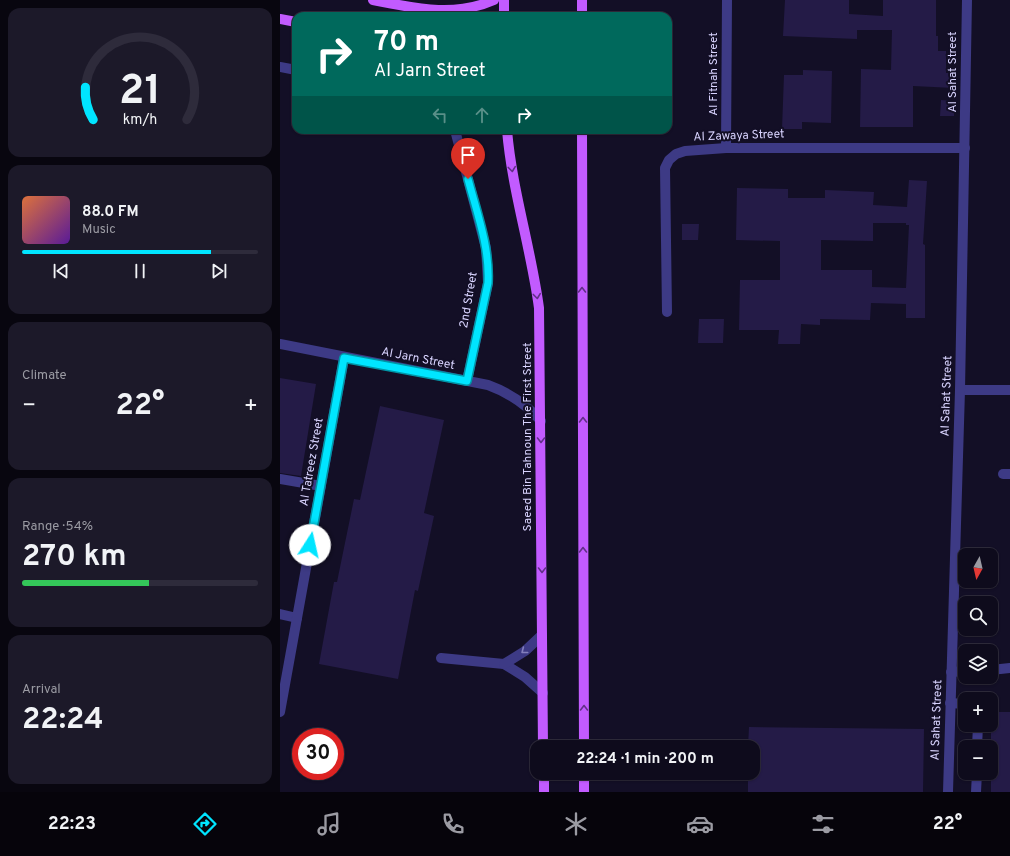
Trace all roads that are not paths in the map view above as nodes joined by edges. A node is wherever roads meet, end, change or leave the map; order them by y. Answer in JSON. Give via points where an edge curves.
{"nodes":[{"id":1,"x":373,"y":0,"type":"edge"},
{"id":2,"x":494,"y":0,"type":"edge"},
{"id":3,"x":504,"y":0,"type":"edge"},
{"id":4,"x":582,"y":0,"type":"edge"},
{"id":5,"x":727,"y":0,"type":"edge"},
{"id":6,"x":967,"y":0,"type":"edge"},
{"id":7,"x":504,"y":12,"type":"edge"},
{"id":8,"x":582,"y":12,"type":"edge"},
{"id":9,"x":280,"y":19,"type":"edge"},
{"id":10,"x":292,"y":21,"type":"edge"},
{"id":11,"x":280,"y":67,"type":"edge"},
{"id":12,"x":292,"y":69,"type":"edge"},
{"id":13,"x":456,"y":134,"type":"edge"},
{"id":14,"x":507,"y":134,"type":"edge"},
{"id":15,"x":582,"y":134,"type":"edge"},
{"id":16,"x":726,"y":148,"type":"junction"},
{"id":17,"x":966,"y":148,"type":"junction"},
{"id":18,"x":667,"y":312,"type":"dead end"},
{"id":19,"x":280,"y":344,"type":"edge"},
{"id":20,"x":344,"y":358,"type":"junction"},
{"id":21,"x":467,"y":381,"type":"junction"},
{"id":22,"x":960,"y":390,"type":"junction"},
{"id":23,"x":1010,"y":390,"type":"edge"},
{"id":24,"x":541,"y":421,"type":"junction"},
{"id":25,"x":280,"y":479,"type":"edge"},
{"id":26,"x":321,"y":486,"type":"junction"},
{"id":27,"x":280,"y":614,"type":"edge"},
{"id":28,"x":297,"y":618,"type":"junction"},
{"id":29,"x":542,"y":635,"type":"junction"},
{"id":30,"x":441,"y":658,"type":"dead end"},
{"id":31,"x":504,"y":664,"type":"junction"},
{"id":32,"x":1010,"y":668,"type":"edge"},
{"id":33,"x":998,"y":669,"type":"edge"},
{"id":34,"x":951,"y":672,"type":"junction"},
{"id":35,"x":958,"y":672,"type":"edge"},
{"id":36,"x":543,"y":693,"type":"junction"},
{"id":37,"x":950,"y":703,"type":"junction"},
{"id":38,"x":958,"y":704,"type":"edge"},
{"id":39,"x":280,"y":712,"type":"edge"},
{"id":40,"x":543,"y":740,"type":"edge"},
{"id":41,"x":584,"y":740,"type":"edge"},
{"id":42,"x":544,"y":780,"type":"edge"},
{"id":43,"x":584,"y":780,"type":"edge"},
{"id":44,"x":977,"y":780,"type":"edge"},
{"id":45,"x":544,"y":792,"type":"edge"},
{"id":46,"x":584,"y":792,"type":"edge"},
{"id":47,"x":948,"y":792,"type":"edge"},
{"id":48,"x":976,"y":792,"type":"edge"}],
"edges":[{"from":1,"to":2,"type":"main road","via":[[438,11],[472,7]]},
{"from":3,"to":7,"type":"main road"},
{"from":4,"to":8,"type":"main road"},
{"from":5,"to":16,"type":"street","name":"Al Fitnah Street"},
{"from":6,"to":17,"type":"street","name":"Al Sahat Street"},
{"from":9,"to":10,"type":"main road"},
{"from":11,"to":12,"type":"street"},
{"from":13,"to":21,"type":"street","name":"2nd Street","via":[[486,248],[488,271],[488,283]]},
{"from":14,"to":24,"type":"main road","name":"Saeed Bin Tahnoun The First Street","one_way":true,"via":[[512,175],[530,249],[539,308]]},
{"from":41,"to":15,"type":"main road","one_way":true},
{"from":16,"to":17,"type":"street","name":"Al Zawaya Street"},
{"from":16,"to":18,"type":"street","name":"Al Zawaya Street","via":[[685,151],[673,157],[665,168]]},
{"from":17,"to":22,"type":"street","name":"Al Sahat Street"},
{"from":19,"to":20,"type":"street","name":"Al Jarn Street"},
{"from":20,"to":21,"type":"street","name":"Al Jarn Street"},
{"from":20,"to":26,"type":"street","name":"Al Tatreez Street"},
{"from":21,"to":24,"type":"street","name":"Al Jarn Street","via":[[488,385],[512,396]]},
{"from":22,"to":23,"type":"street"},
{"from":22,"to":34,"type":"street","name":"Al Sahat Street"},
{"from":24,"to":29,"type":"main road","name":"Saeed Bin Tahnoun The First Street","one_way":true},
{"from":25,"to":26,"type":"street"},
{"from":26,"to":28,"type":"street","name":"Al Tatreez Street"},
{"from":27,"to":28,"type":"street"},
{"from":28,"to":39,"type":"street","name":"Al Tatreez Street"},
{"from":29,"to":31,"type":"street","one_way":true,"via":[[525,651]]},
{"from":29,"to":36,"type":"main road","name":"Saeed Bin Tahnoun The First Street"},
{"from":30,"to":31,"type":"street"},
{"from":31,"to":36,"type":"street","via":[[525,677]]},
{"from":32,"to":33,"type":"street"},
{"from":34,"to":35,"type":"street"},
{"from":34,"to":37,"type":"street","name":"Al Sahat Street"},
{"from":36,"to":40,"type":"main road","name":"Saeed Bin Tahnoun The First Street"},
{"from":37,"to":38,"type":"street"},
{"from":37,"to":47,"type":"street","name":"Al Sahat Street"},
{"from":42,"to":45,"type":"main road"},
{"from":43,"to":46,"type":"main road"},
{"from":44,"to":48,"type":"street"}]}
